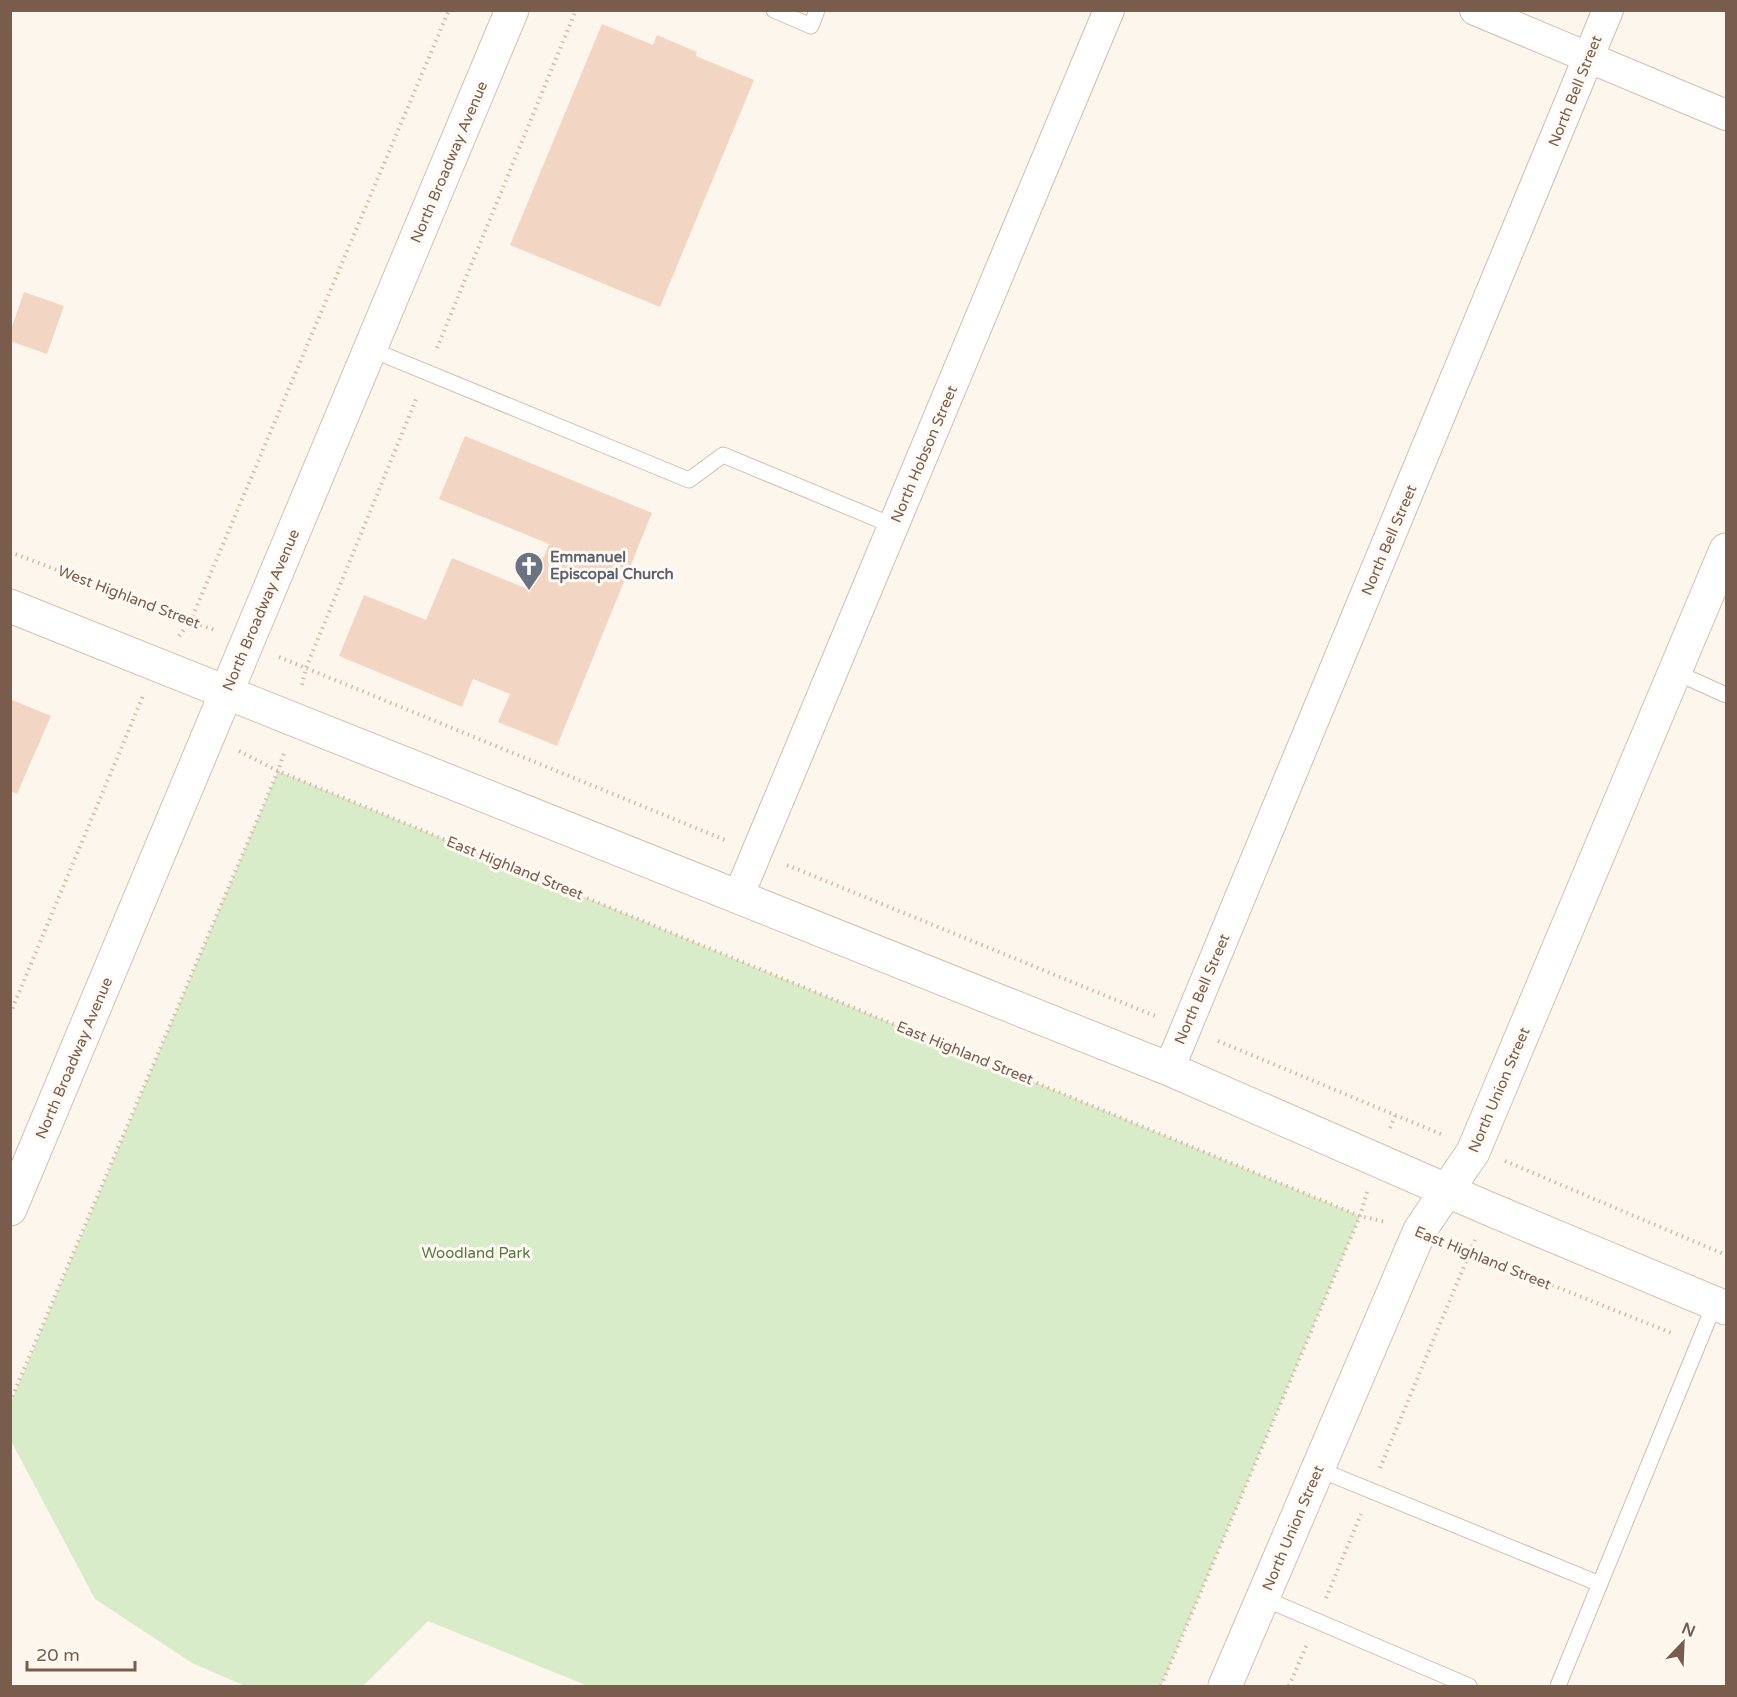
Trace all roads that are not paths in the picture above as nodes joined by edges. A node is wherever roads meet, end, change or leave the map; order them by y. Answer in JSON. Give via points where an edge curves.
{"nodes":[{"id":1,"x":512,"y":10,"type":"edge"},
{"id":2,"x":774,"y":10,"type":"edge"},
{"id":3,"x":817,"y":10,"type":"edge"},
{"id":4,"x":1109,"y":10,"type":"edge"},
{"id":5,"x":1476,"y":10,"type":"edge"},
{"id":6,"x":1608,"y":10,"type":"edge"},
{"id":7,"x":1589,"y":57,"type":"junction"},
{"id":8,"x":1726,"y":115,"type":"edge"},
{"id":9,"x":370,"y":349,"type":"junction"},
{"id":10,"x":894,"y":526,"type":"junction"},
{"id":11,"x":1726,"y":550,"type":"edge"},
{"id":12,"x":10,"y":606,"type":"edge"},
{"id":13,"x":1675,"y":672,"type":"junction"},
{"id":14,"x":226,"y":693,"type":"junction"},
{"id":15,"x":1726,"y":695,"type":"edge"},
{"id":16,"x":738,"y":897,"type":"junction"},
{"id":17,"x":1169,"y":1069,"type":"junction"},
{"id":18,"x":1447,"y":1190,"type":"junction"},
{"id":19,"x":13,"y":1195,"type":"edge"},
{"id":20,"x":1721,"y":1306,"type":"edge"},
{"id":21,"x":1318,"y":1469,"type":"junction"},
{"id":22,"x":1600,"y":1584,"type":"junction"},
{"id":23,"x":1263,"y":1598,"type":"junction"},
{"id":24,"x":1230,"y":1685,"type":"edge"},
{"id":25,"x":1469,"y":1686,"type":"edge"},
{"id":26,"x":1558,"y":1686,"type":"edge"}],
"edges":[{"from":1,"to":9,"type":"street","name":"North Broadway Avenue"},
{"from":2,"to":3,"type":"lane","via":[[811,26]]},
{"from":4,"to":10,"type":"street","name":"North Hobson Street"},
{"from":5,"to":7,"type":"street"},
{"from":6,"to":7,"type":"street","name":"North Bell Street"},
{"from":7,"to":8,"type":"street"},
{"from":7,"to":17,"type":"street","name":"North Bell Street"},
{"from":9,"to":10,"type":"lane","via":[[689,480],[723,455]]},
{"from":9,"to":14,"type":"street","name":"North Broadway Avenue"},
{"from":10,"to":16,"type":"street","name":"North Hobson Street"},
{"from":11,"to":13,"type":"street","name":"North Union Street"},
{"from":12,"to":14,"type":"street"},
{"from":13,"to":15,"type":"lane"},
{"from":13,"to":18,"type":"street","name":"North Union Street","via":[[1473,1152]]},
{"from":14,"to":16,"type":"street"},
{"from":14,"to":19,"type":"street","name":"North Broadway Avenue"},
{"from":16,"to":17,"type":"street"},
{"from":17,"to":18,"type":"street"},
{"from":18,"to":20,"type":"street"},
{"from":18,"to":21,"type":"street","name":"North Union Street","via":[[1420,1230]]},
{"from":20,"to":22,"type":"lane","via":[[1698,1344]]},
{"from":21,"to":22,"type":"lane"},
{"from":21,"to":23,"type":"street","name":"North Union Street"},
{"from":22,"to":26,"type":"lane"},
{"from":23,"to":24,"type":"street","name":"North Union Street"},
{"from":23,"to":25,"type":"lane"}]}
